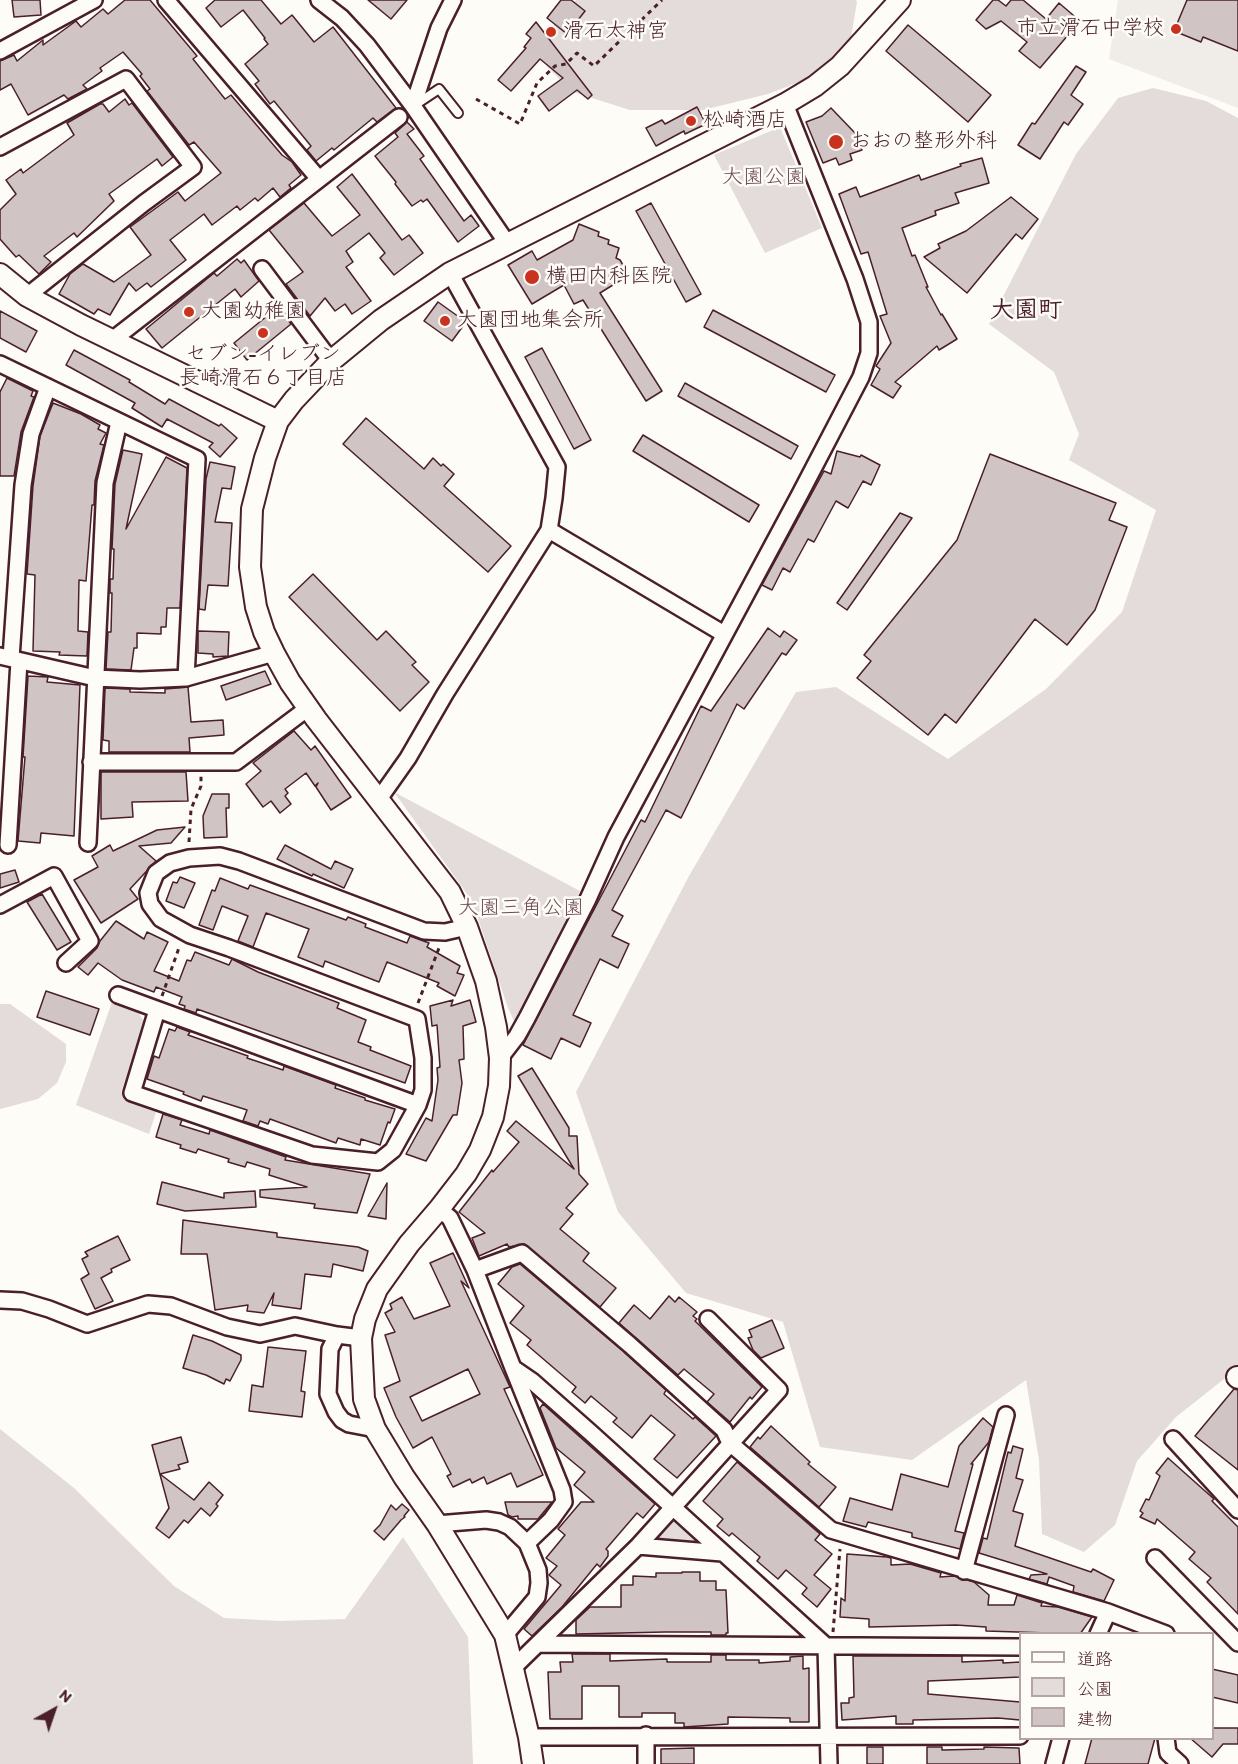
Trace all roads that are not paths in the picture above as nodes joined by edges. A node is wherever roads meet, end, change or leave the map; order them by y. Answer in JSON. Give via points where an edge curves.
{"nodes":[{"id":1,"x":94,"y":0,"type":"edge"},
{"id":2,"x":166,"y":0,"type":"edge"},
{"id":3,"x":319,"y":0,"type":"edge"},
{"id":4,"x":453,"y":0,"type":"edge"},
{"id":5,"x":900,"y":0,"type":"edge"},
{"id":6,"x":0,"y":51,"type":"edge"},
{"id":7,"x":785,"y":104,"type":"junction"},
{"id":8,"x":413,"y":106,"type":"junction"},
{"id":9,"x":458,"y":112,"type":"dead end"},
{"id":10,"x":399,"y":117,"type":"dead end"},
{"id":11,"x":0,"y":147,"type":"edge"},
{"id":12,"x":319,"y":179,"type":"junction"},
{"id":13,"x":507,"y":243,"type":"junction"},
{"id":14,"x":262,"y":269,"type":"dead end"},
{"id":15,"x":450,"y":273,"type":"junction"},
{"id":16,"x":0,"y":274,"type":"edge"},
{"id":17,"x":27,"y":296,"type":"junction"},
{"id":18,"x":111,"y":341,"type":"junction"},
{"id":19,"x":331,"y":360,"type":"junction"},
{"id":20,"x":0,"y":364,"type":"edge"},
{"id":21,"x":48,"y":387,"type":"junction"},
{"id":22,"x":278,"y":421,"type":"junction"},
{"id":23,"x":119,"y":422,"type":"junction"},
{"id":24,"x":549,"y":530,"type":"junction"},
{"id":25,"x":724,"y":634,"type":"junction"},
{"id":26,"x":274,"y":653,"type":"junction"},
{"id":27,"x":10,"y":658,"type":"edge"},
{"id":28,"x":94,"y":678,"type":"junction"},
{"id":29,"x":186,"y":678,"type":"junction"},
{"id":30,"x":308,"y":708,"type":"junction"},
{"id":31,"x":91,"y":762,"type":"junction"},
{"id":32,"x":379,"y":799,"type":"junction"},
{"id":33,"x":88,"y":843,"type":"dead end"},
{"id":34,"x":8,"y":845,"type":"dead end"},
{"id":35,"x":0,"y":905,"type":"edge"},
{"id":36,"x":466,"y":927,"type":"junction"},
{"id":37,"x":66,"y":963,"type":"dead end"},
{"id":38,"x":118,"y":995,"type":"dead end"},
{"id":39,"x":157,"y":1010,"type":"junction"},
{"id":40,"x":500,"y":1058,"type":"junction"},
{"id":41,"x":418,"y":1105,"type":"junction"},
{"id":42,"x":440,"y":1209,"type":"junction"},
{"id":43,"x":475,"y":1270,"type":"junction"},
{"id":44,"x":0,"y":1300,"type":"edge"},
{"id":45,"x":708,"y":1319,"type":"dead end"},
{"id":46,"x":337,"y":1335,"type":"junction"},
{"id":47,"x":361,"y":1338,"type":"junction"},
{"id":48,"x":513,"y":1368,"type":"junction"},
{"id":49,"x":1006,"y":1415,"type":"dead end"},
{"id":50,"x":375,"y":1429,"type":"junction"},
{"id":51,"x":1173,"y":1439,"type":"dead end"},
{"id":52,"x":730,"y":1443,"type":"junction"},
{"id":53,"x":672,"y":1508,"type":"junction"},
{"id":54,"x":1238,"y":1510,"type":"edge"},
{"id":55,"x":437,"y":1524,"type":"junction"},
{"id":56,"x":527,"y":1543,"type":"junction"},
{"id":57,"x":638,"y":1546,"type":"junction"},
{"id":58,"x":722,"y":1553,"type":"junction"},
{"id":59,"x":1155,"y":1557,"type":"dead end"},
{"id":60,"x":964,"y":1571,"type":"junction"},
{"id":61,"x":1107,"y":1612,"type":"junction"},
{"id":62,"x":1099,"y":1632,"type":"edge"},
{"id":63,"x":1161,"y":1632,"type":"edge"},
{"id":64,"x":505,"y":1635,"type":"junction"},
{"id":65,"x":1238,"y":1643,"type":"edge"},
{"id":66,"x":539,"y":1644,"type":"junction"},
{"id":67,"x":826,"y":1646,"type":"junction"},
{"id":68,"x":1019,"y":1647,"type":"edge"},
{"id":69,"x":513,"y":1668,"type":"junction"},
{"id":70,"x":646,"y":1735,"type":"junction"},
{"id":71,"x":830,"y":1736,"type":"junction"},
{"id":72,"x":1019,"y":1736,"type":"edge"},
{"id":73,"x":529,"y":1737,"type":"junction"},
{"id":74,"x":1060,"y":1740,"type":"edge"},
{"id":75,"x":1166,"y":1740,"type":"edge"},
{"id":76,"x":533,"y":1764,"type":"edge"},
{"id":77,"x":646,"y":1764,"type":"edge"},
{"id":78,"x":829,"y":1764,"type":"edge"},
{"id":79,"x":1054,"y":1764,"type":"edge"},
{"id":80,"x":1180,"y":1764,"type":"edge"}],
"edges":[{"from":1,"to":6,"type":"street"},
{"from":2,"to":12,"type":"street"},
{"from":3,"to":8,"type":"street","via":[[367,45]]},
{"from":4,"to":8,"type":"street","via":[[439,28]]},
{"from":5,"to":7,"type":"street","via":[[840,66]]},
{"from":7,"to":13,"type":"street"},
{"from":7,"to":25,"type":"street","via":[[855,279],[869,322],[869,353],[861,376]]},
{"from":8,"to":9,"type":"lane","via":[[439,89]]},
{"from":8,"to":13,"type":"street"},
{"from":10,"to":12,"type":"street"},
{"from":11,"to":17,"type":"street","via":[[126,79],[193,167]]},
{"from":12,"to":18,"type":"street"},
{"from":13,"to":15,"type":"street"},
{"from":14,"to":19,"type":"street"},
{"from":15,"to":19,"type":"street"},
{"from":15,"to":24,"type":"street","via":[[557,467]]},
{"from":16,"to":17,"type":"street"},
{"from":17,"to":18,"type":"street"},
{"from":18,"to":22,"type":"street"},
{"from":19,"to":22,"type":"street"},
{"from":20,"to":21,"type":"street"},
{"from":21,"to":23,"type":"street"},
{"from":21,"to":27,"type":"street","via":[[31,434],[23,485]]},
{"from":22,"to":26,"type":"street","via":[[252,509],[250,537],[256,607]]},
{"from":23,"to":28,"type":"street","via":[[105,483]]},
{"from":23,"to":29,"type":"street","via":[[197,459]]},
{"from":24,"to":25,"type":"street"},
{"from":24,"to":32,"type":"street"},
{"from":25,"to":40,"type":"street","via":[[616,837],[527,1018]]},
{"from":26,"to":29,"type":"street"},
{"from":26,"to":30,"type":"street"},
{"from":27,"to":28,"type":"street"},
{"from":27,"to":34,"type":"street"},
{"from":28,"to":29,"type":"street"},
{"from":28,"to":31,"type":"street"},
{"from":30,"to":31,"type":"street","via":[[236,762]]},
{"from":30,"to":32,"type":"street"},
{"from":31,"to":33,"type":"street"},
{"from":32,"to":36,"type":"street","via":[[450,891]]},
{"from":35,"to":37,"type":"street","via":[[54,876],[90,941]]},
{"from":36,"to":40,"type":"street","via":[[486,981]]},
{"from":36,"to":41,"type":"street","via":[[424,931],[220,856],[170,862],[156,873],[148,893],[155,913],[185,932],[417,1019],[423,1058],[423,1089]]},
{"from":38,"to":39,"type":"street"},
{"from":39,"to":41,"type":"street"},
{"from":39,"to":41,"type":"street","via":[[132,1093],[312,1155],[378,1162],[393,1150]]},
{"from":40,"to":42,"type":"street","via":[[493,1117],[480,1150]]},
{"from":42,"to":43,"type":"street","via":[[450,1218]]},
{"from":42,"to":47,"type":"street","via":[[377,1289]]},
{"from":43,"to":48,"type":"street"},
{"from":43,"to":52,"type":"street","via":[[522,1253],[724,1430]]},
{"from":44,"to":46,"type":"street","via":[[22,1301],[87,1324],[148,1304],[171,1306],[227,1327],[260,1334],[295,1326]]},
{"from":45,"to":52,"type":"street","via":[[779,1390]]},
{"from":46,"to":47,"type":"street"},
{"from":46,"to":50,"type":"street","via":[[330,1349],[328,1394],[342,1420]]},
{"from":47,"to":50,"type":"street","via":[[364,1399]]},
{"from":48,"to":53,"type":"street","via":[[566,1410]]},
{"from":48,"to":56,"type":"street","via":[[564,1502]]},
{"from":49,"to":60,"type":"street"},
{"from":50,"to":55,"type":"street"},
{"from":51,"to":54,"type":"street"},
{"from":52,"to":53,"type":"street"},
{"from":52,"to":60,"type":"street","via":[[831,1530]]},
{"from":53,"to":57,"type":"street"},
{"from":53,"to":58,"type":"street"},
{"from":55,"to":56,"type":"street","via":[[499,1522]]},
{"from":55,"to":64,"type":"street"},
{"from":56,"to":64,"type":"street","via":[[538,1570],[537,1597]]},
{"from":57,"to":58,"type":"street"},
{"from":57,"to":66,"type":"street"},
{"from":58,"to":67,"type":"street"},
{"from":59,"to":65,"type":"street"},
{"from":60,"to":61,"type":"street"},
{"from":61,"to":62,"type":"street"},
{"from":61,"to":63,"type":"street"},
{"from":64,"to":69,"type":"street"},
{"from":66,"to":67,"type":"street"},
{"from":66,"to":69,"type":"street"},
{"from":67,"to":68,"type":"street"},
{"from":67,"to":71,"type":"street"},
{"from":69,"to":73,"type":"street"},
{"from":70,"to":71,"type":"street"},
{"from":70,"to":73,"type":"street"},
{"from":70,"to":77,"type":"street"},
{"from":71,"to":72,"type":"street"},
{"from":71,"to":78,"type":"street"},
{"from":73,"to":76,"type":"street"},
{"from":74,"to":79,"type":"street"},
{"from":75,"to":80,"type":"street","via":[[1168,1753]]}]}
